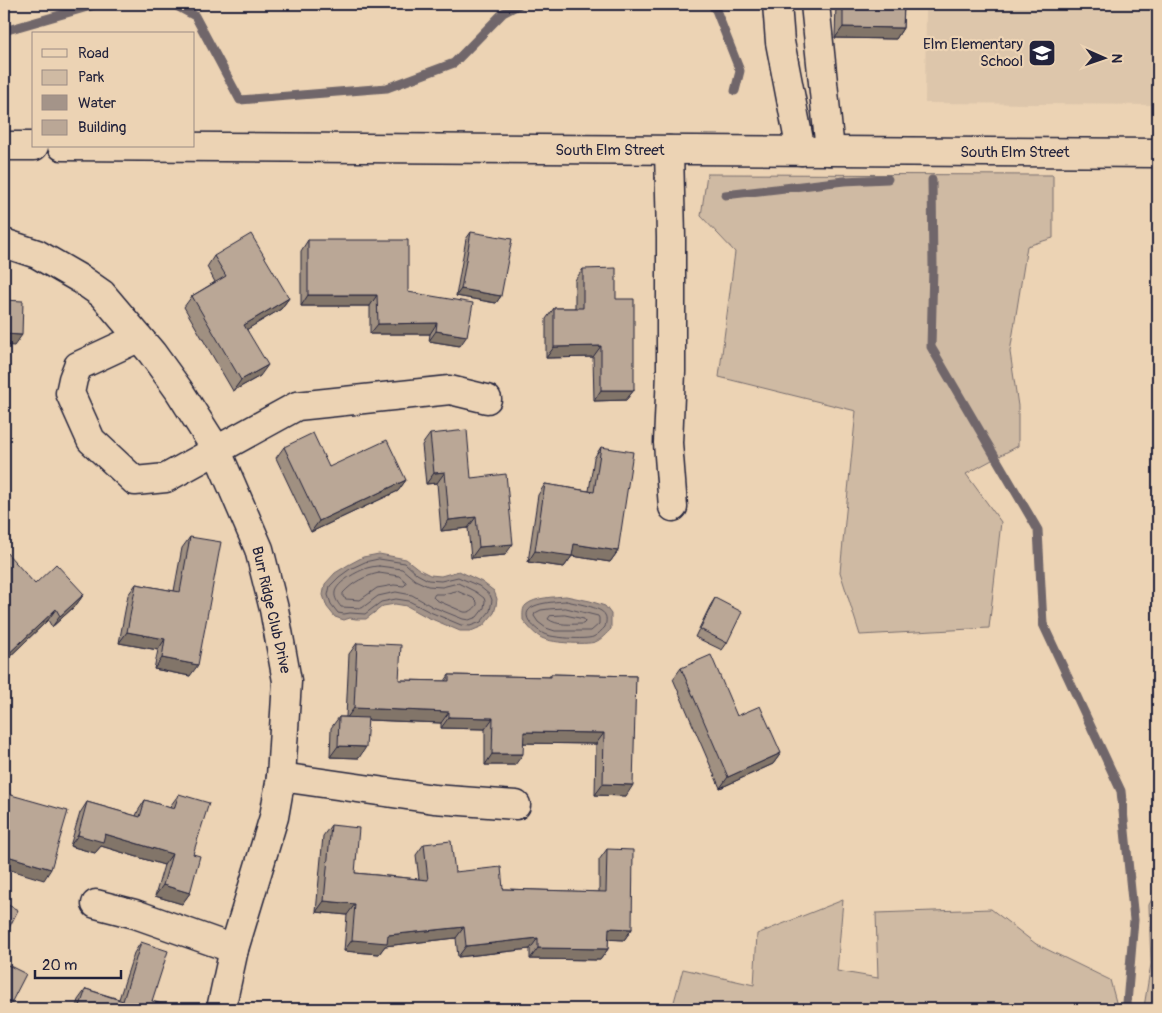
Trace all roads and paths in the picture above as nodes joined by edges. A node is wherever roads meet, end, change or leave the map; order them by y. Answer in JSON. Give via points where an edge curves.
{"nodes":[{"id":1,"x":776,"y":4,"type":"edge"},
{"id":2,"x":814,"y":4,"type":"edge"},
{"id":3,"x":4,"y":146,"type":"edge"},
{"id":4,"x":32,"y":146,"type":"edge"},
{"id":5,"x":195,"y":147,"type":"edge"},
{"id":6,"x":669,"y":150,"type":"junction"},
{"id":7,"x":830,"y":150,"type":"junction"},
{"id":8,"x":801,"y":151,"type":"junction"},
{"id":9,"x":1158,"y":153,"type":"edge"},
{"id":10,"x":4,"y":243,"type":"edge"},
{"id":11,"x":138,"y":338,"type":"junction"},
{"id":12,"x":487,"y":399,"type":"dead end"},
{"id":13,"x":216,"y":449,"type":"junction"},
{"id":14,"x":672,"y":507,"type":"dead end"},
{"id":15,"x":281,"y":777,"type":"junction"},
{"id":16,"x":516,"y":805,"type":"dead end"},
{"id":17,"x":96,"y":904,"type":"dead end"},
{"id":18,"x":234,"y":949,"type":"junction"},
{"id":19,"x":221,"y":1009,"type":"edge"}],
"edges":[{"from":1,"to":8,"type":"street"},
{"from":2,"to":7,"type":"street"},
{"from":3,"to":4,"type":"street"},
{"from":5,"to":6,"type":"street","name":"South Elm Street"},
{"from":6,"to":8,"type":"street","name":"South Elm Street"},
{"from":6,"to":14,"type":"street","via":[[668,443]]},
{"from":7,"to":8,"type":"street","name":"South Elm Street"},
{"from":7,"to":9,"type":"street","name":"South Elm Street"},
{"from":10,"to":11,"type":"street","name":"Burr Ridge Club Drive","via":[[37,254],[102,294]]},
{"from":11,"to":13,"type":"street","name":"Burr Ridge Club Drive","via":[[178,389]]},
{"from":11,"to":13,"type":"street","via":[[78,366],[70,393],[91,440],[135,481],[166,478]]},
{"from":12,"to":13,"type":"street","via":[[450,390],[297,406]]},
{"from":13,"to":15,"type":"street","name":"Burr Ridge Club Drive","via":[[259,549],[274,609],[287,680]]},
{"from":15,"to":16,"type":"street","via":[[434,800]]},
{"from":15,"to":18,"type":"street","name":"Burr Ridge Club Drive","via":[[274,817]]},
{"from":17,"to":18,"type":"street"},
{"from":18,"to":19,"type":"street","name":"Burr Ridge Club Drive"}]}
